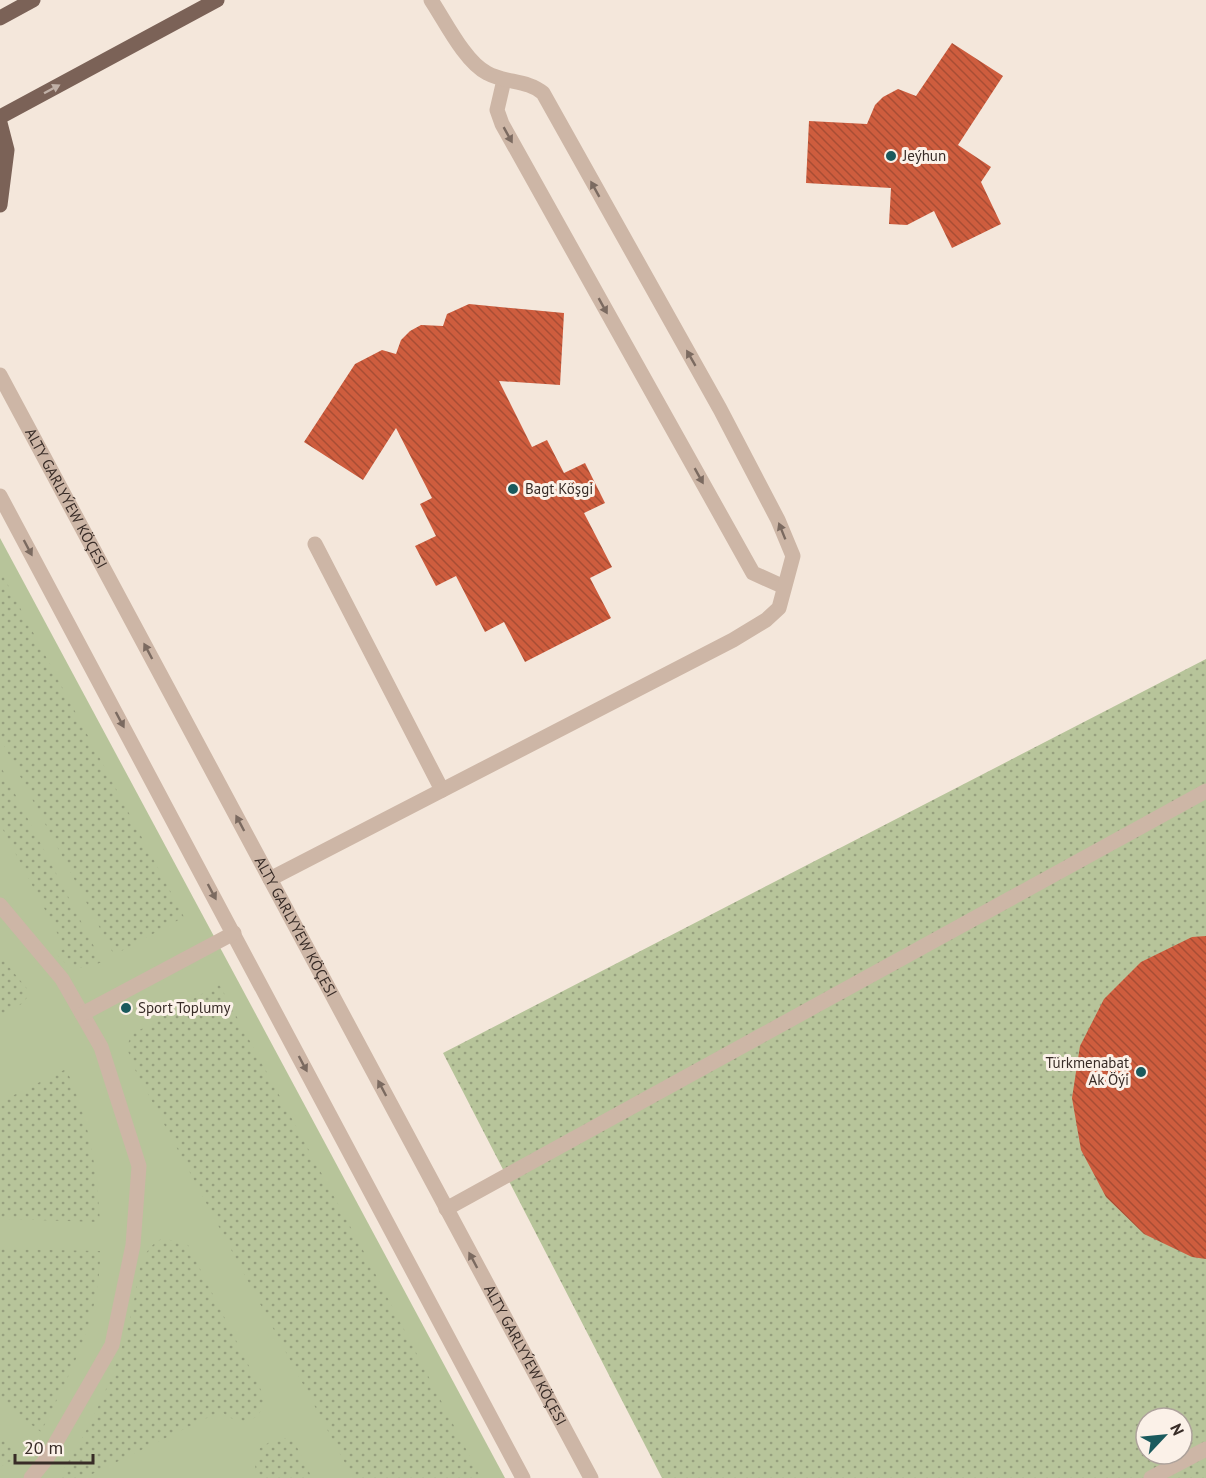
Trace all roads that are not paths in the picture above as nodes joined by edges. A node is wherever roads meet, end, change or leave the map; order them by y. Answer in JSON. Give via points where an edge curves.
{"nodes":[{"id":1,"x":33,"y":0,"type":"edge"},
{"id":2,"x":217,"y":0,"type":"edge"},
{"id":3,"x":432,"y":0,"type":"edge"},
{"id":4,"x":0,"y":18,"type":"edge"},
{"id":5,"x":504,"y":80,"type":"junction"},
{"id":6,"x":0,"y":117,"type":"edge"},
{"id":7,"x":0,"y":123,"type":"edge"},
{"id":8,"x":0,"y":205,"type":"edge"},
{"id":9,"x":0,"y":375,"type":"edge"},
{"id":10,"x":0,"y":496,"type":"edge"},
{"id":11,"x":315,"y":544,"type":"dead end"},
{"id":12,"x":782,"y":585,"type":"junction"},
{"id":13,"x":442,"y":790,"type":"junction"},
{"id":14,"x":1206,"y":791,"type":"edge"},
{"id":15,"x":270,"y":879,"type":"junction"},
{"id":16,"x":0,"y":905,"type":"edge"},
{"id":17,"x":234,"y":933,"type":"junction"},
{"id":18,"x":82,"y":1014,"type":"junction"},
{"id":19,"x":446,"y":1209,"type":"junction"},
{"id":20,"x":1206,"y":1449,"type":"edge"},
{"id":21,"x":31,"y":1478,"type":"edge"},
{"id":22,"x":523,"y":1478,"type":"edge"},
{"id":23,"x":591,"y":1478,"type":"edge"},
{"id":24,"x":1151,"y":1478,"type":"edge"}],
"edges":[{"from":1,"to":4,"type":"main road"},
{"from":6,"to":2,"type":"main road","one_way":true},
{"from":3,"to":5,"type":"street","via":[[474,64]]},
{"from":5,"to":12,"type":"street","one_way":true,"via":[[497,110],[502,124],[753,573]]},
{"from":12,"to":5,"type":"street","one_way":true,"via":[[793,556],[720,409],[543,93],[535,87]]},
{"from":7,"to":8,"type":"main road","via":[[7,150]]},
{"from":15,"to":9,"type":"street","name":"ALTY GARLYÝEW KÖÇESI","one_way":true},
{"from":10,"to":17,"type":"street","one_way":true},
{"from":11,"to":13,"type":"street"},
{"from":12,"to":13,"type":"street","via":[[778,608],[766,620]]},
{"from":13,"to":15,"type":"street"},
{"from":14,"to":19,"type":"street"},
{"from":19,"to":15,"type":"street","name":"ALTY GARLYÝEW KÖÇESI","one_way":true},
{"from":16,"to":18,"type":"street","via":[[62,979]]},
{"from":17,"to":18,"type":"street"},
{"from":17,"to":22,"type":"street","one_way":true},
{"from":18,"to":21,"type":"street","via":[[101,1047],[139,1166],[133,1245],[112,1345],[47,1458]]},
{"from":23,"to":19,"type":"street","name":"ALTY GARLYÝEW KÖÇESI","one_way":true},
{"from":20,"to":24,"type":"street"}]}
